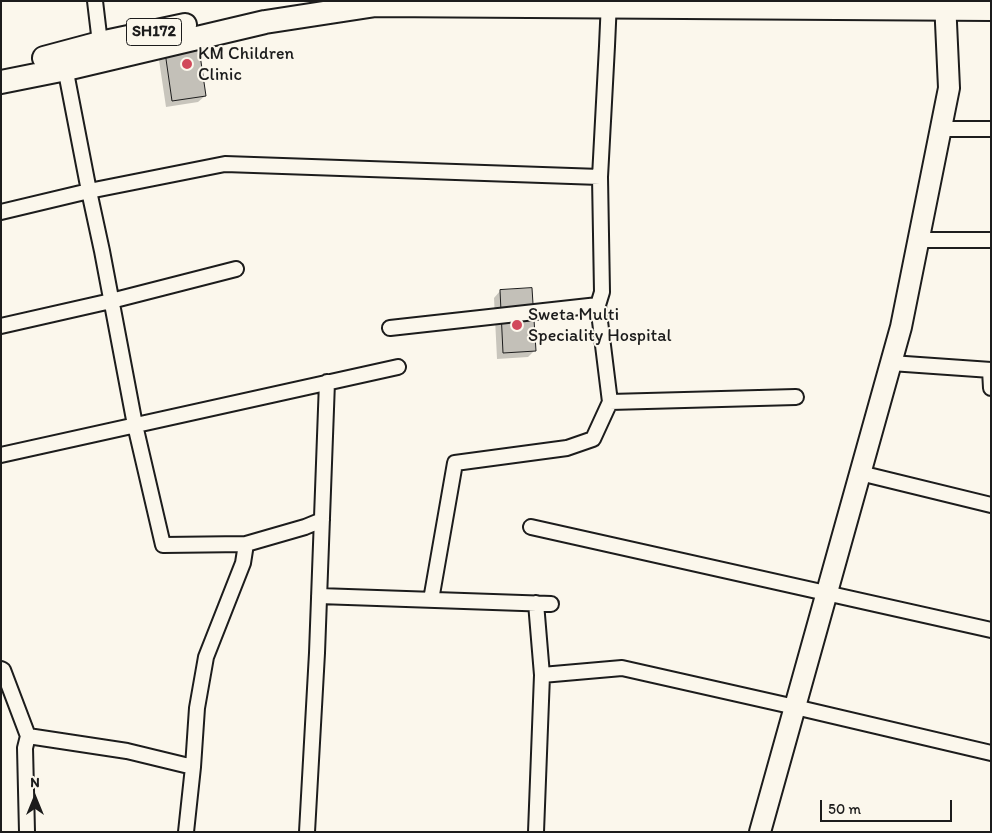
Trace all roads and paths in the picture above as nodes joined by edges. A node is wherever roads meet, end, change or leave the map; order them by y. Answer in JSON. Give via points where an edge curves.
{"nodes":[{"id":1,"x":95,"y":1,"type":"edge"},
{"id":2,"x":308,"y":1,"type":"edge"},
{"id":3,"x":609,"y":4,"type":"edge"},
{"id":4,"x":945,"y":5,"type":"edge"},
{"id":5,"x":991,"y":9,"type":"edge"},
{"id":6,"x":100,"y":44,"type":"junction"},
{"id":7,"x":63,"y":62,"type":"junction"},
{"id":8,"x":1,"y":67,"type":"edge"},
{"id":9,"x":1,"y":82,"type":"edge"},
{"id":10,"x":941,"y":129,"type":"junction"},
{"id":11,"x":991,"y":129,"type":"edge"},
{"id":12,"x":600,"y":177,"type":"junction"},
{"id":13,"x":89,"y":190,"type":"junction"},
{"id":14,"x":1,"y":212,"type":"edge"},
{"id":15,"x":919,"y":240,"type":"junction"},
{"id":16,"x":991,"y":240,"type":"edge"},
{"id":17,"x":236,"y":269,"type":"dead end"},
{"id":18,"x":111,"y":300,"type":"junction"},
{"id":19,"x":598,"y":305,"type":"junction"},
{"id":20,"x":1,"y":326,"type":"edge"},
{"id":21,"x":390,"y":328,"type":"dead end"},
{"id":22,"x":891,"y":363,"type":"junction"},
{"id":23,"x":398,"y":367,"type":"dead end"},
{"id":24,"x":990,"y":370,"type":"edge"},
{"id":25,"x":327,"y":382,"type":"junction"},
{"id":26,"x":991,"y":388,"type":"edge"},
{"id":27,"x":796,"y":397,"type":"dead end"},
{"id":28,"x":610,"y":402,"type":"junction"},
{"id":29,"x":135,"y":425,"type":"junction"},
{"id":30,"x":1,"y":455,"type":"edge"},
{"id":31,"x":860,"y":473,"type":"junction"},
{"id":32,"x":991,"y":505,"type":"edge"},
{"id":33,"x":322,"y":520,"type":"junction"},
{"id":34,"x":531,"y":526,"type":"dead end"},
{"id":35,"x":246,"y":544,"type":"junction"},
{"id":36,"x":827,"y":592,"type":"junction"},
{"id":37,"x":319,"y":596,"type":"junction"},
{"id":38,"x":430,"y":600,"type":"junction"},
{"id":39,"x":536,"y":603,"type":"junction"},
{"id":40,"x":551,"y":604,"type":"dead end"},
{"id":41,"x":991,"y":630,"type":"edge"},
{"id":42,"x":1,"y":669,"type":"edge"},
{"id":43,"x":542,"y":674,"type":"junction"},
{"id":44,"x":795,"y":707,"type":"junction"},
{"id":45,"x":28,"y":736,"type":"junction"},
{"id":46,"x":991,"y":753,"type":"edge"},
{"id":47,"x":194,"y":767,"type":"junction"},
{"id":48,"x":26,"y":832,"type":"edge"},
{"id":49,"x":186,"y":832,"type":"edge"},
{"id":50,"x":307,"y":832,"type":"edge"},
{"id":51,"x":536,"y":832,"type":"edge"},
{"id":52,"x":760,"y":832,"type":"edge"}],
"edges":[{"from":1,"to":6,"type":"street"},
{"from":2,"to":6,"type":"main road","number":"SH172"},
{"from":3,"to":4,"type":"main road"},
{"from":3,"to":7,"type":"main road","via":[[376,5],[265,22]]},
{"from":3,"to":12,"type":"street"},
{"from":4,"to":5,"type":"main road"},
{"from":4,"to":10,"type":"street","via":[[949,88]]},
{"from":6,"to":7,"type":"main road","number":"SH172"},
{"from":7,"to":8,"type":"main road","number":"SH172"},
{"from":7,"to":9,"type":"main road"},
{"from":7,"to":13,"type":"street"},
{"from":10,"to":11,"type":"street"},
{"from":10,"to":15,"type":"street"},
{"from":12,"to":13,"type":"street","via":[[225,164]]},
{"from":12,"to":19,"type":"street","via":[[602,292]]},
{"from":13,"to":14,"type":"street"},
{"from":13,"to":18,"type":"street"},
{"from":15,"to":16,"type":"street"},
{"from":15,"to":22,"type":"street"},
{"from":17,"to":18,"type":"street"},
{"from":18,"to":20,"type":"street"},
{"from":18,"to":29,"type":"street"},
{"from":19,"to":21,"type":"street"},
{"from":19,"to":28,"type":"street"},
{"from":22,"to":24,"type":"street"},
{"from":22,"to":31,"type":"street"},
{"from":23,"to":25,"type":"street"},
{"from":24,"to":26,"type":"street"},
{"from":25,"to":29,"type":"street"},
{"from":25,"to":33,"type":"street"},
{"from":27,"to":28,"type":"street"},
{"from":28,"to":38,"type":"street","via":[[593,439],[567,448],[455,463]]},
{"from":29,"to":30,"type":"street"},
{"from":29,"to":35,"type":"street","via":[[162,545]]},
{"from":31,"to":32,"type":"street"},
{"from":31,"to":36,"type":"street"},
{"from":33,"to":35,"type":"street"},
{"from":33,"to":37,"type":"street"},
{"from":34,"to":36,"type":"street"},
{"from":35,"to":47,"type":"street","via":[[243,563],[206,657],[197,708]]},
{"from":36,"to":41,"type":"street"},
{"from":36,"to":44,"type":"street"},
{"from":37,"to":38,"type":"street"},
{"from":37,"to":50,"type":"street"},
{"from":38,"to":39,"type":"street"},
{"from":39,"to":40,"type":"street"},
{"from":39,"to":43,"type":"street"},
{"from":42,"to":45,"type":"street"},
{"from":43,"to":44,"type":"street","via":[[622,668]]},
{"from":43,"to":51,"type":"street"},
{"from":44,"to":46,"type":"street"},
{"from":44,"to":52,"type":"street"},
{"from":45,"to":47,"type":"street","via":[[127,751]]},
{"from":45,"to":48,"type":"street","via":[[25,748]]},
{"from":47,"to":49,"type":"street"}]}
